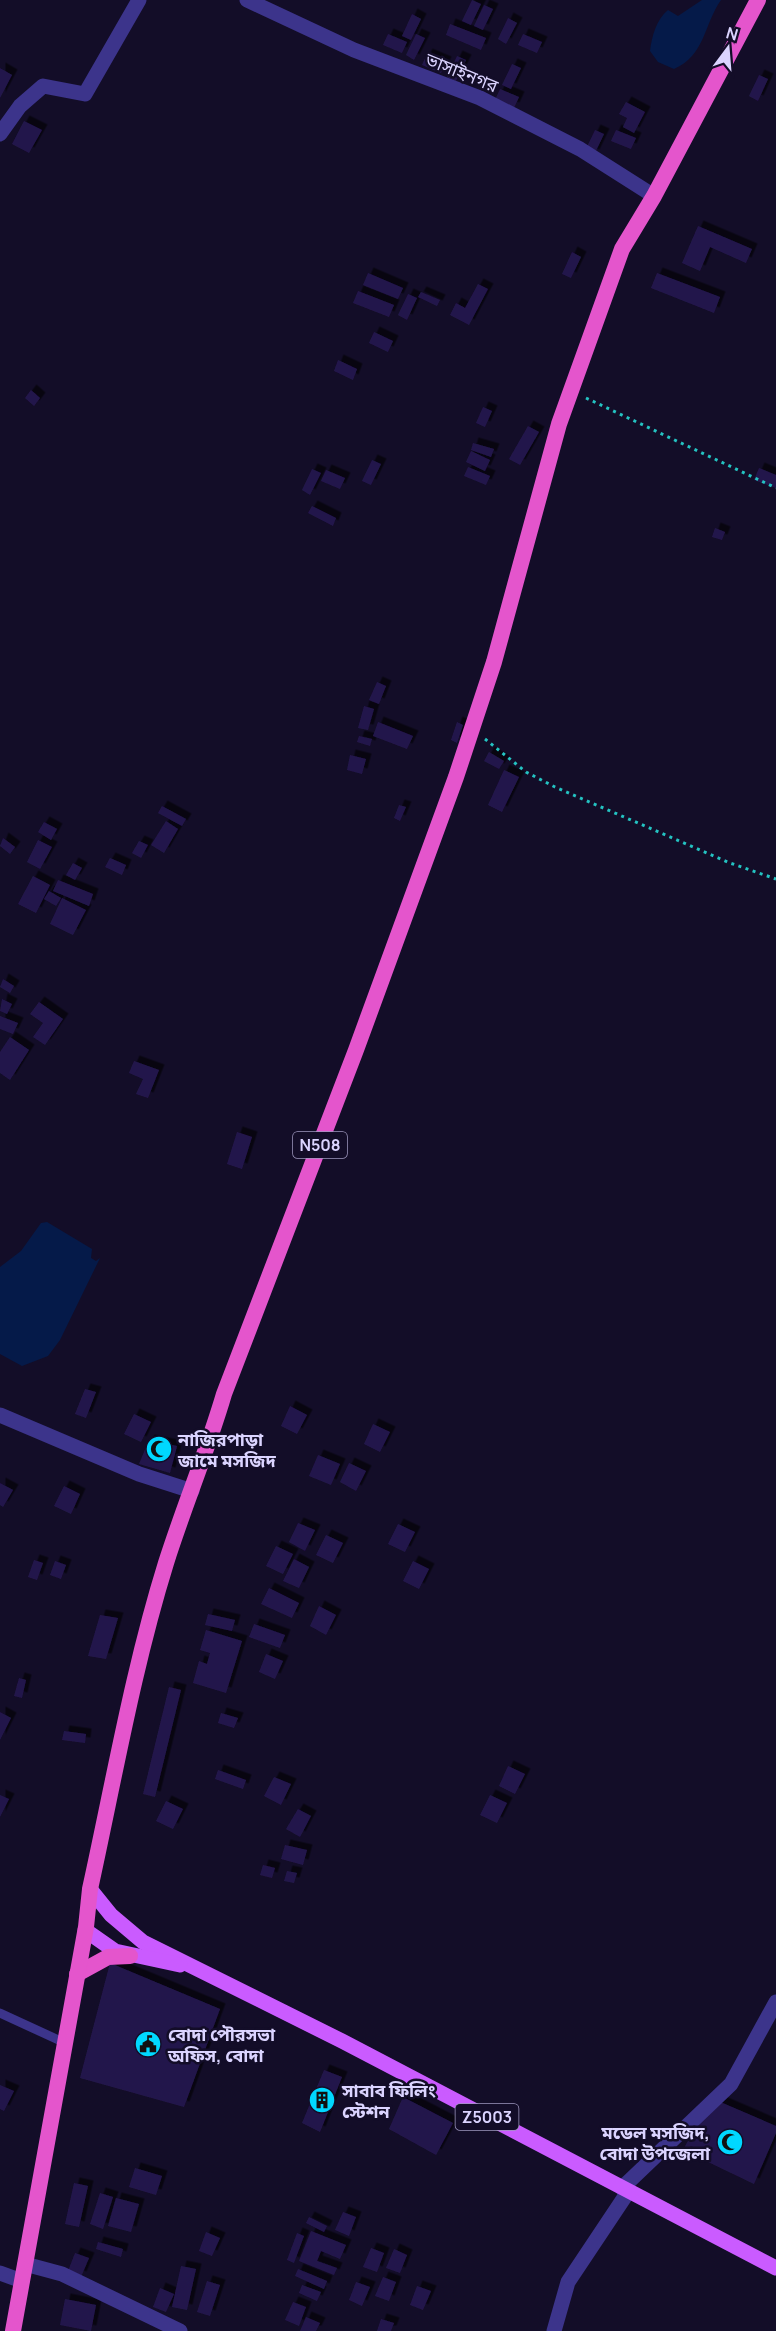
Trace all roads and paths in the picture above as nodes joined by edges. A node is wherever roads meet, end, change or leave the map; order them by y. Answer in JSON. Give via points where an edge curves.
{"nodes":[{"id":1,"x":139,"y":0,"type":"edge"},
{"id":2,"x":247,"y":0,"type":"edge"},
{"id":3,"x":758,"y":0,"type":"edge"},
{"id":4,"x":0,"y":134,"type":"edge"},
{"id":5,"x":654,"y":196,"type":"junction"},
{"id":6,"x":571,"y":391,"type":"junction"},
{"id":7,"x":776,"y":488,"type":"edge"},
{"id":8,"x":472,"y":729,"type":"junction"},
{"id":9,"x":776,"y":879,"type":"edge"},
{"id":10,"x":0,"y":1415,"type":"edge"},
{"id":11,"x":192,"y":1491,"type":"junction"},
{"id":12,"x":90,"y":1889,"type":"junction"},
{"id":13,"x":85,"y":1930,"type":"junction"},
{"id":14,"x":130,"y":1956,"type":"junction"},
{"id":15,"x":197,"y":1968,"type":"junction"},
{"id":16,"x":77,"y":1974,"type":"junction"},
{"id":17,"x":776,"y":2002,"type":"edge"},
{"id":18,"x":0,"y":2013,"type":"edge"},
{"id":19,"x":65,"y":2043,"type":"junction"},
{"id":20,"x":625,"y":2190,"type":"junction"},
{"id":21,"x":776,"y":2268,"type":"edge"},
{"id":22,"x":23,"y":2273,"type":"junction"},
{"id":23,"x":0,"y":2274,"type":"edge"},
{"id":24,"x":13,"y":2331,"type":"edge"},
{"id":25,"x":180,"y":2331,"type":"edge"},
{"id":26,"x":554,"y":2331,"type":"edge"}],
"edges":[{"from":1,"to":4,"type":"street","via":[[86,94],[43,86],[20,106]]},
{"from":2,"to":5,"type":"street","name":"ভাসাইনগর","via":[[354,50],[480,98],[580,149]]},
{"from":3,"to":5,"type":"highway","number":"N508"},
{"from":5,"to":6,"type":"highway","number":"N508","via":[[622,249]]},
{"from":6,"to":7,"type":"path"},
{"from":6,"to":8,"type":"highway","number":"N508"},
{"from":8,"to":9,"type":"path","via":[[526,772],[555,787]]},
{"from":8,"to":11,"type":"highway","number":"N508","via":[[356,1050],[224,1394]]},
{"from":10,"to":11,"type":"street","via":[[106,1461]]},
{"from":11,"to":12,"type":"highway","number":"N508","via":[[147,1632]]},
{"from":12,"to":13,"type":"highway","number":"N508"},
{"from":12,"to":15,"type":"main road","number":"Z5003","via":[[111,1915],[143,1942]]},
{"from":13,"to":14,"type":"main road","number":"Z5003","via":[[106,1947]]},
{"from":13,"to":16,"type":"highway","number":"N508"},
{"from":14,"to":15,"type":"main road","number":"Z5003"},
{"from":14,"to":16,"type":"highway","via":[[108,1957]]},
{"from":15,"to":20,"type":"main road","number":"Z5003"},
{"from":16,"to":19,"type":"highway","number":"N508"},
{"from":17,"to":20,"type":"street","via":[[731,2084]]},
{"from":18,"to":19,"type":"lane"},
{"from":19,"to":22,"type":"highway","number":"N508"},
{"from":20,"to":21,"type":"main road","number":"Z5003"},
{"from":20,"to":26,"type":"street","via":[[568,2282]]},
{"from":22,"to":23,"type":"street"},
{"from":22,"to":24,"type":"highway","number":"N508"},
{"from":22,"to":25,"type":"street","via":[[62,2274]]}]}
